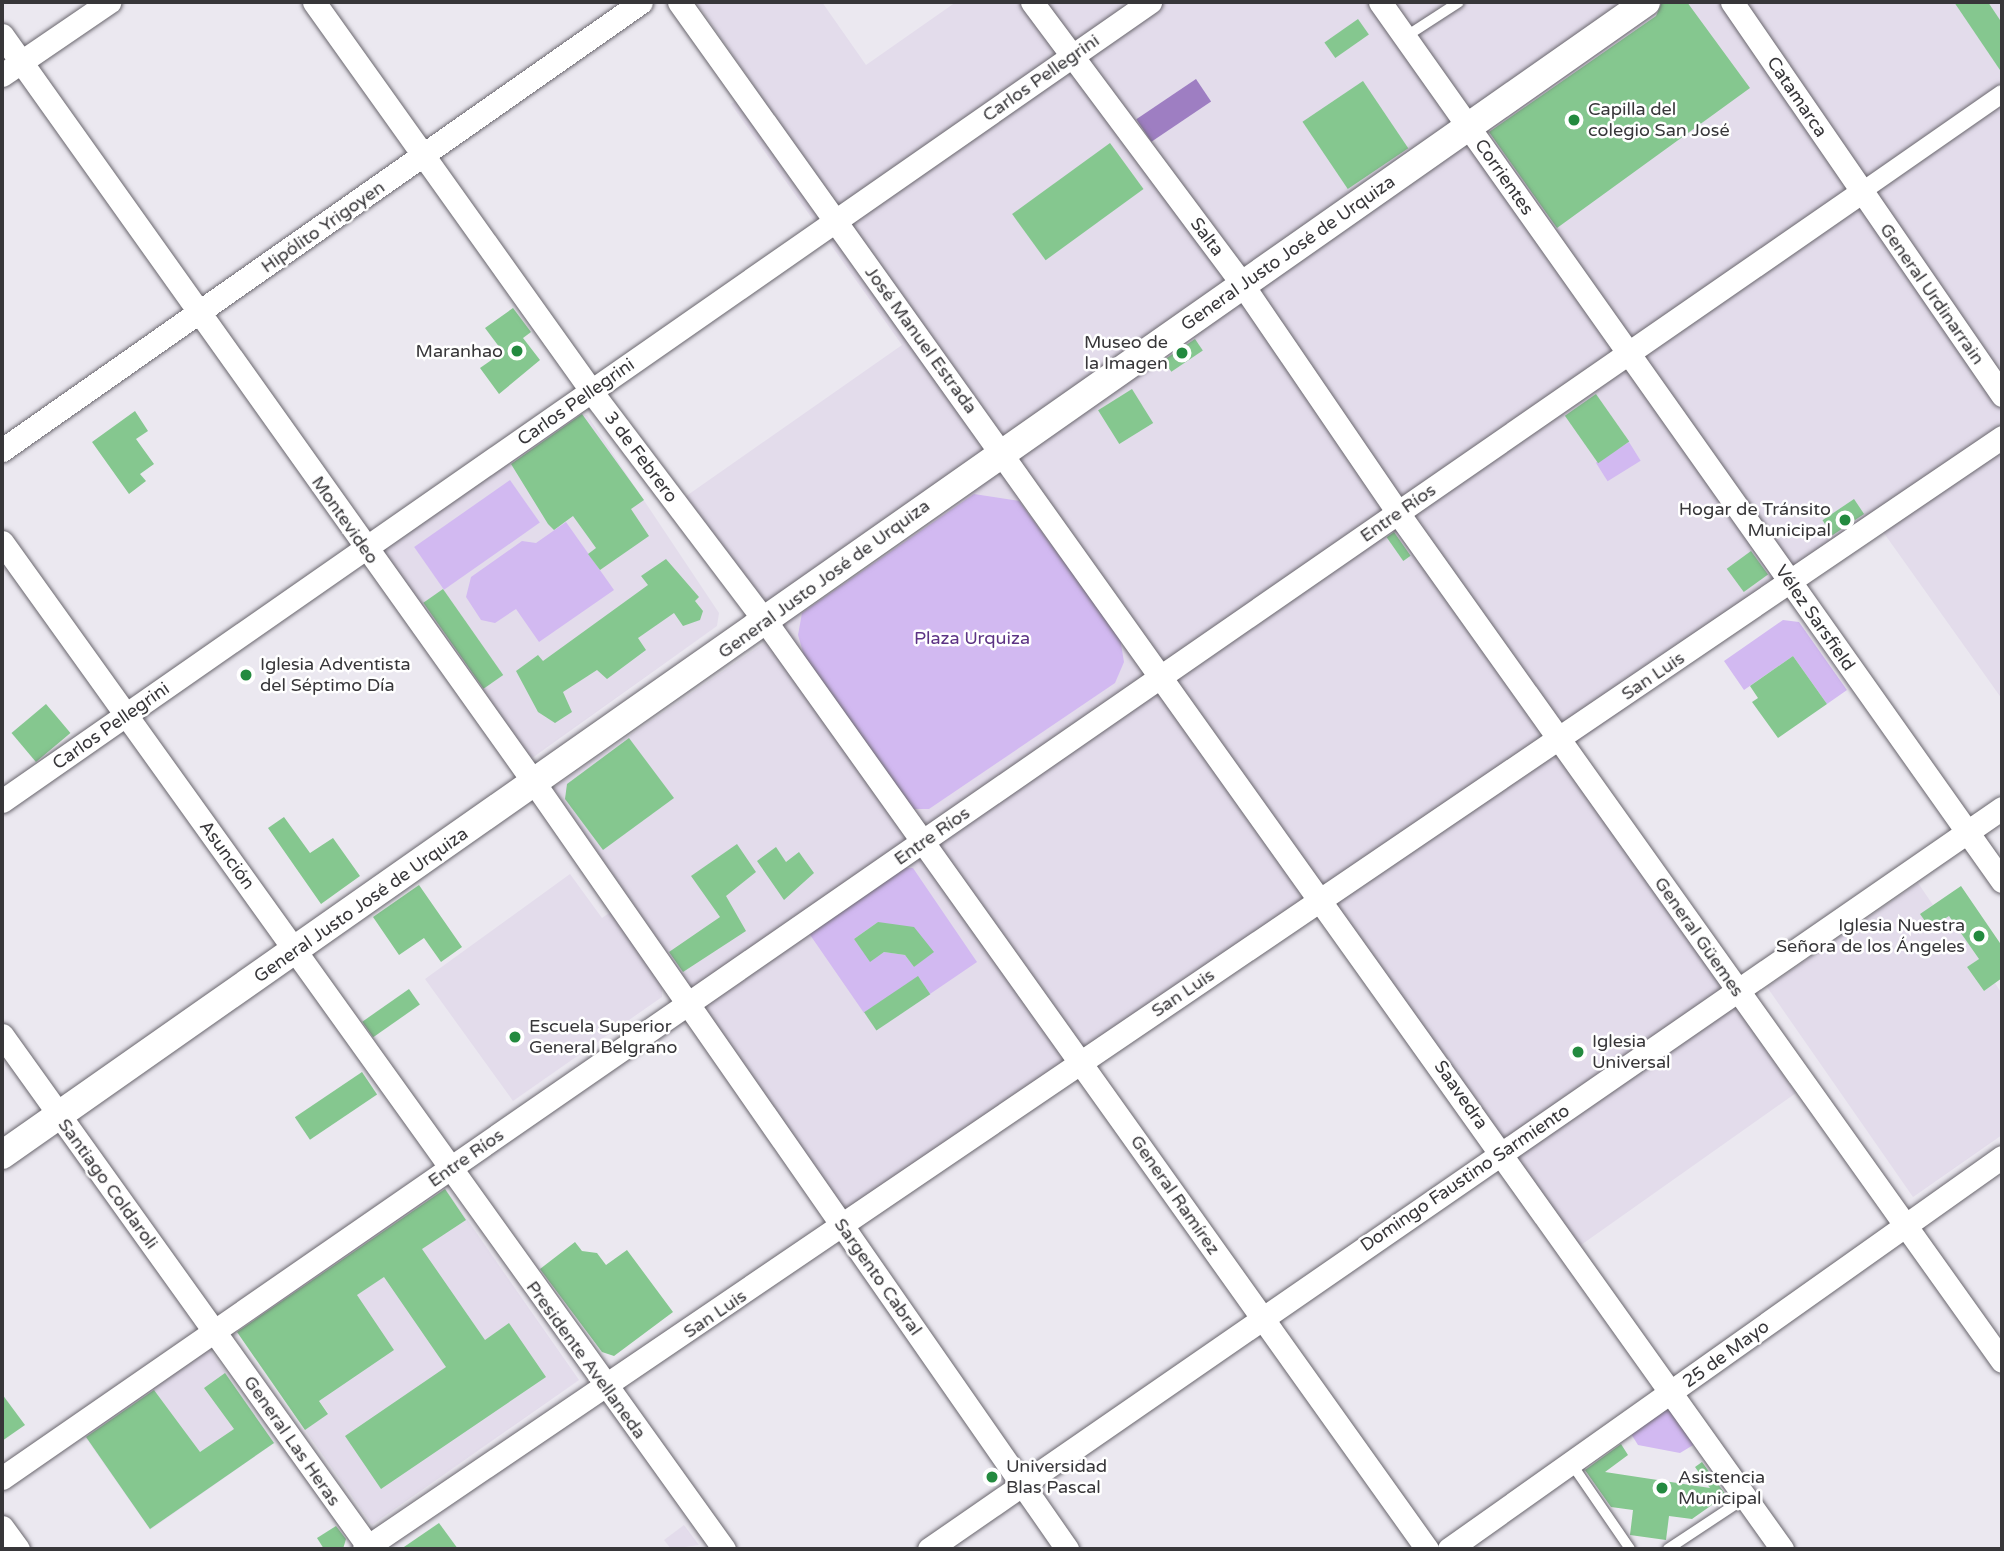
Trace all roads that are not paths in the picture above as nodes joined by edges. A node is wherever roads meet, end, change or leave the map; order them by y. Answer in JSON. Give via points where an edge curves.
{"nodes":[{"id":1,"x":109,"y":2,"type":"edge"},
{"id":2,"x":314,"y":2,"type":"edge"},
{"id":3,"x":641,"y":2,"type":"edge"},
{"id":4,"x":679,"y":2,"type":"edge"},
{"id":5,"x":1032,"y":2,"type":"edge"},
{"id":6,"x":1150,"y":2,"type":"edge"},
{"id":7,"x":1380,"y":2,"type":"edge"},
{"id":8,"x":1459,"y":2,"type":"edge"},
{"id":9,"x":1646,"y":2,"type":"edge"},
{"id":10,"x":1732,"y":2,"type":"edge"},
{"id":11,"x":2,"y":35,"type":"edge"},
{"id":12,"x":1405,"y":37,"type":"junction"},
{"id":13,"x":1070,"y":58,"type":"junction"},
{"id":14,"x":21,"y":62,"type":"junction"},
{"id":15,"x":2,"y":75,"type":"edge"},
{"id":16,"x":2002,"y":93,"type":"edge"},
{"id":17,"x":1469,"y":127,"type":"junction"},
{"id":18,"x":424,"y":155,"type":"junction"},
{"id":19,"x":1861,"y":192,"type":"junction"},
{"id":20,"x":834,"y":221,"type":"junction"},
{"id":21,"x":1242,"y":284,"type":"junction"},
{"id":22,"x":201,"y":314,"type":"junction"},
{"id":23,"x":1628,"y":354,"type":"junction"},
{"id":24,"x":591,"y":391,"type":"junction"},
{"id":25,"x":2002,"y":396,"type":"edge"},
{"id":26,"x":2002,"y":438,"type":"edge"},
{"id":27,"x":2,"y":450,"type":"edge"},
{"id":28,"x":1003,"y":451,"type":"junction"},
{"id":29,"x":1398,"y":513,"type":"junction"},
{"id":30,"x":2,"y":542,"type":"edge"},
{"id":31,"x":365,"y":548,"type":"junction"},
{"id":32,"x":1789,"y":582,"type":"junction"},
{"id":33,"x":766,"y":622,"type":"junction"},
{"id":34,"x":1163,"y":677,"type":"junction"},
{"id":35,"x":126,"y":715,"type":"junction"},
{"id":36,"x":1559,"y":740,"type":"junction"},
{"id":37,"x":535,"y":784,"type":"junction"},
{"id":38,"x":2,"y":801,"type":"edge"},
{"id":39,"x":2002,"y":808,"type":"edge"},
{"id":40,"x":1968,"y":832,"type":"junction"},
{"id":41,"x":921,"y":843,"type":"junction"},
{"id":42,"x":2002,"y":881,"type":"edge"},
{"id":43,"x":1324,"y":900,"type":"junction"},
{"id":44,"x":295,"y":951,"type":"junction"},
{"id":45,"x":1738,"y":992,"type":"junction"},
{"id":46,"x":688,"y":1004,"type":"junction"},
{"id":47,"x":2,"y":1035,"type":"edge"},
{"id":48,"x":1080,"y":1062,"type":"junction"},
{"id":49,"x":59,"y":1115,"type":"junction"},
{"id":50,"x":1501,"y":1153,"type":"junction"},
{"id":51,"x":2,"y":1155,"type":"edge"},
{"id":52,"x":2002,"y":1157,"type":"edge"},
{"id":53,"x":448,"y":1171,"type":"junction"},
{"id":54,"x":1907,"y":1224,"type":"junction"},
{"id":55,"x":844,"y":1227,"type":"junction"},
{"id":56,"x":1262,"y":1318,"type":"junction"},
{"id":57,"x":215,"y":1332,"type":"junction"},
{"id":58,"x":2002,"y":1360,"type":"edge"},
{"id":59,"x":606,"y":1388,"type":"junction"},
{"id":60,"x":1672,"y":1393,"type":"junction"},
{"id":61,"x":1571,"y":1463,"type":"junction"},
{"id":62,"x":2,"y":1478,"type":"edge"},
{"id":63,"x":1023,"y":1486,"type":"junction"},
{"id":64,"x":1745,"y":1498,"type":"junction"},
{"id":65,"x":2,"y":1527,"type":"edge"},
{"id":66,"x":367,"y":1548,"type":"edge"},
{"id":67,"x":18,"y":1549,"type":"edge"},
{"id":68,"x":724,"y":1549,"type":"edge"},
{"id":69,"x":929,"y":1549,"type":"edge"},
{"id":70,"x":1067,"y":1549,"type":"edge"},
{"id":71,"x":1427,"y":1549,"type":"edge"},
{"id":72,"x":1448,"y":1549,"type":"edge"},
{"id":73,"x":1630,"y":1549,"type":"edge"},
{"id":74,"x":1668,"y":1549,"type":"edge"},
{"id":75,"x":1782,"y":1549,"type":"edge"}],
"edges":[{"from":1,"to":14,"type":"street"},
{"from":2,"to":18,"type":"street","name":"3 de Febrero"},
{"from":3,"to":18,"type":"street","name":"Hipólito Yrigoyen"},
{"from":4,"to":20,"type":"street","name":"José Manuel Estrada"},
{"from":5,"to":13,"type":"street","name":"Salta"},
{"from":6,"to":13,"type":"street","name":"Carlos Pellegrini"},
{"from":7,"to":12,"type":"street","name":"Corrientes"},
{"from":8,"to":12,"type":"lane"},
{"from":9,"to":17,"type":"street","name":"General Justo José de Urquiza"},
{"from":10,"to":19,"type":"street","name":"Catamarca"},
{"from":11,"to":14,"type":"street","name":"Montevideo"},
{"from":12,"to":17,"type":"street","name":"Corrientes"},
{"from":13,"to":20,"type":"street","name":"Carlos Pellegrini"},
{"from":13,"to":21,"type":"street","name":"Salta"},
{"from":14,"to":15,"type":"street"},
{"from":14,"to":22,"type":"street","name":"Montevideo"},
{"from":16,"to":19,"type":"street"},
{"from":17,"to":21,"type":"street","name":"General Justo José de Urquiza"},
{"from":17,"to":23,"type":"street","name":"Corrientes"},
{"from":18,"to":22,"type":"street","name":"Hipólito Yrigoyen"},
{"from":18,"to":24,"type":"street","name":"3 de Febrero"},
{"from":19,"to":23,"type":"street","name":"Entre Ríos"},
{"from":19,"to":25,"type":"street","name":"General Urdinarrain"},
{"from":20,"to":24,"type":"street","name":"Carlos Pellegrini"},
{"from":20,"to":28,"type":"street","name":"José Manuel Estrada"},
{"from":21,"to":28,"type":"street","name":"General Justo José de Urquiza"},
{"from":21,"to":29,"type":"street","name":"Salta"},
{"from":22,"to":27,"type":"street","name":"Hipólito Yrigoyen"},
{"from":22,"to":31,"type":"street","name":"Montevideo"},
{"from":23,"to":29,"type":"street","name":"Entre Ríos"},
{"from":23,"to":32,"type":"street","name":"Vélez Sarsfield"},
{"from":24,"to":31,"type":"street","name":"Carlos Pellegrini"},
{"from":24,"to":33,"type":"street","name":"3 de Febrero"},
{"from":26,"to":32,"type":"street","name":"San Luis"},
{"from":28,"to":33,"type":"street","name":"General Justo José de Urquiza"},
{"from":28,"to":34,"type":"street","name":"José Manuel Estrada"},
{"from":29,"to":34,"type":"street","name":"Entre Ríos"},
{"from":29,"to":36,"type":"street","name":"General Güemes"},
{"from":30,"to":35,"type":"street","name":"Asunción"},
{"from":31,"to":35,"type":"street","name":"Carlos Pellegrini"},
{"from":31,"to":37,"type":"street","name":"Montevideo"},
{"from":32,"to":36,"type":"street","name":"San Luis"},
{"from":32,"to":40,"type":"street","name":"Vélez Sarsfield"},
{"from":33,"to":37,"type":"street","name":"General Justo José de Urquiza"},
{"from":33,"to":41,"type":"street","name":"3 de Febrero"},
{"from":34,"to":41,"type":"street","name":"Entre Ríos"},
{"from":34,"to":43,"type":"street","name":"Saavedra"},
{"from":35,"to":38,"type":"street","name":"Carlos Pellegrini"},
{"from":35,"to":44,"type":"street","name":"Asunción"},
{"from":36,"to":43,"type":"street","name":"San Luis"},
{"from":36,"to":45,"type":"street","name":"General Güemes"},
{"from":37,"to":44,"type":"street","name":"General Justo José de Urquiza"},
{"from":37,"to":46,"type":"street","name":"Montevideo"},
{"from":39,"to":40,"type":"street","name":"Domingo Faustino Sarmiento"},
{"from":40,"to":42,"type":"street","name":"Vélez Sarsfield"},
{"from":40,"to":45,"type":"street","name":"Domingo Faustino Sarmiento"},
{"from":41,"to":46,"type":"street","name":"Entre Ríos"},
{"from":41,"to":48,"type":"street","name":"General Ramírez"},
{"from":43,"to":48,"type":"street","name":"San Luis"},
{"from":43,"to":50,"type":"street","name":"Saavedra"},
{"from":44,"to":49,"type":"street","name":"General Justo José de Urquiza"},
{"from":44,"to":53,"type":"street","name":"Asunción"},
{"from":45,"to":50,"type":"street","name":"Domingo Faustino Sarmiento"},
{"from":45,"to":54,"type":"street","name":"General Güemes"},
{"from":46,"to":53,"type":"street","name":"Entre Ríos"},
{"from":46,"to":55,"type":"street","name":"Sargento Cabral"},
{"from":47,"to":49,"type":"street","name":"Santiago Coldaroli"},
{"from":48,"to":55,"type":"street","name":"San Luis"},
{"from":48,"to":56,"type":"street","name":"General Ramírez"},
{"from":49,"to":51,"type":"street","name":"General Justo José de Urquiza"},
{"from":49,"to":57,"type":"street","name":"Santiago Coldaroli"},
{"from":50,"to":56,"type":"street","name":"Domingo Faustino Sarmiento"},
{"from":50,"to":60,"type":"street","name":"Saavedra"},
{"from":52,"to":54,"type":"street","name":"25 de Mayo"},
{"from":53,"to":57,"type":"street","name":"Entre Ríos"},
{"from":53,"to":59,"type":"street","name":"Presidente Avellaneda"},
{"from":54,"to":58,"type":"street","name":"General Güemes"},
{"from":54,"to":60,"type":"street","name":"25 de Mayo"},
{"from":55,"to":59,"type":"street","name":"San Luis"},
{"from":55,"to":63,"type":"street","name":"Sargento Cabral"},
{"from":56,"to":63,"type":"street","name":"Domingo Faustino Sarmiento"},
{"from":56,"to":71,"type":"street","name":"General Ramírez"},
{"from":57,"to":62,"type":"street","name":"Entre Ríos"},
{"from":57,"to":66,"type":"street","name":"General Las Heras"},
{"from":59,"to":66,"type":"street","name":"San Luis"},
{"from":59,"to":68,"type":"street","name":"Presidente Avellaneda"},
{"from":60,"to":61,"type":"street","name":"25 de Mayo"},
{"from":60,"to":64,"type":"street","name":"Saavedra"},
{"from":61,"to":72,"type":"street","name":"25 de Mayo"},
{"from":61,"to":73,"type":"lane"},
{"from":63,"to":69,"type":"street","name":"Domingo Faustino Sarmiento"},
{"from":63,"to":70,"type":"street","name":"Sargento Cabral"},
{"from":64,"to":74,"type":"lane"},
{"from":64,"to":75,"type":"street","name":"Saavedra"},
{"from":65,"to":67,"type":"street"}]}
